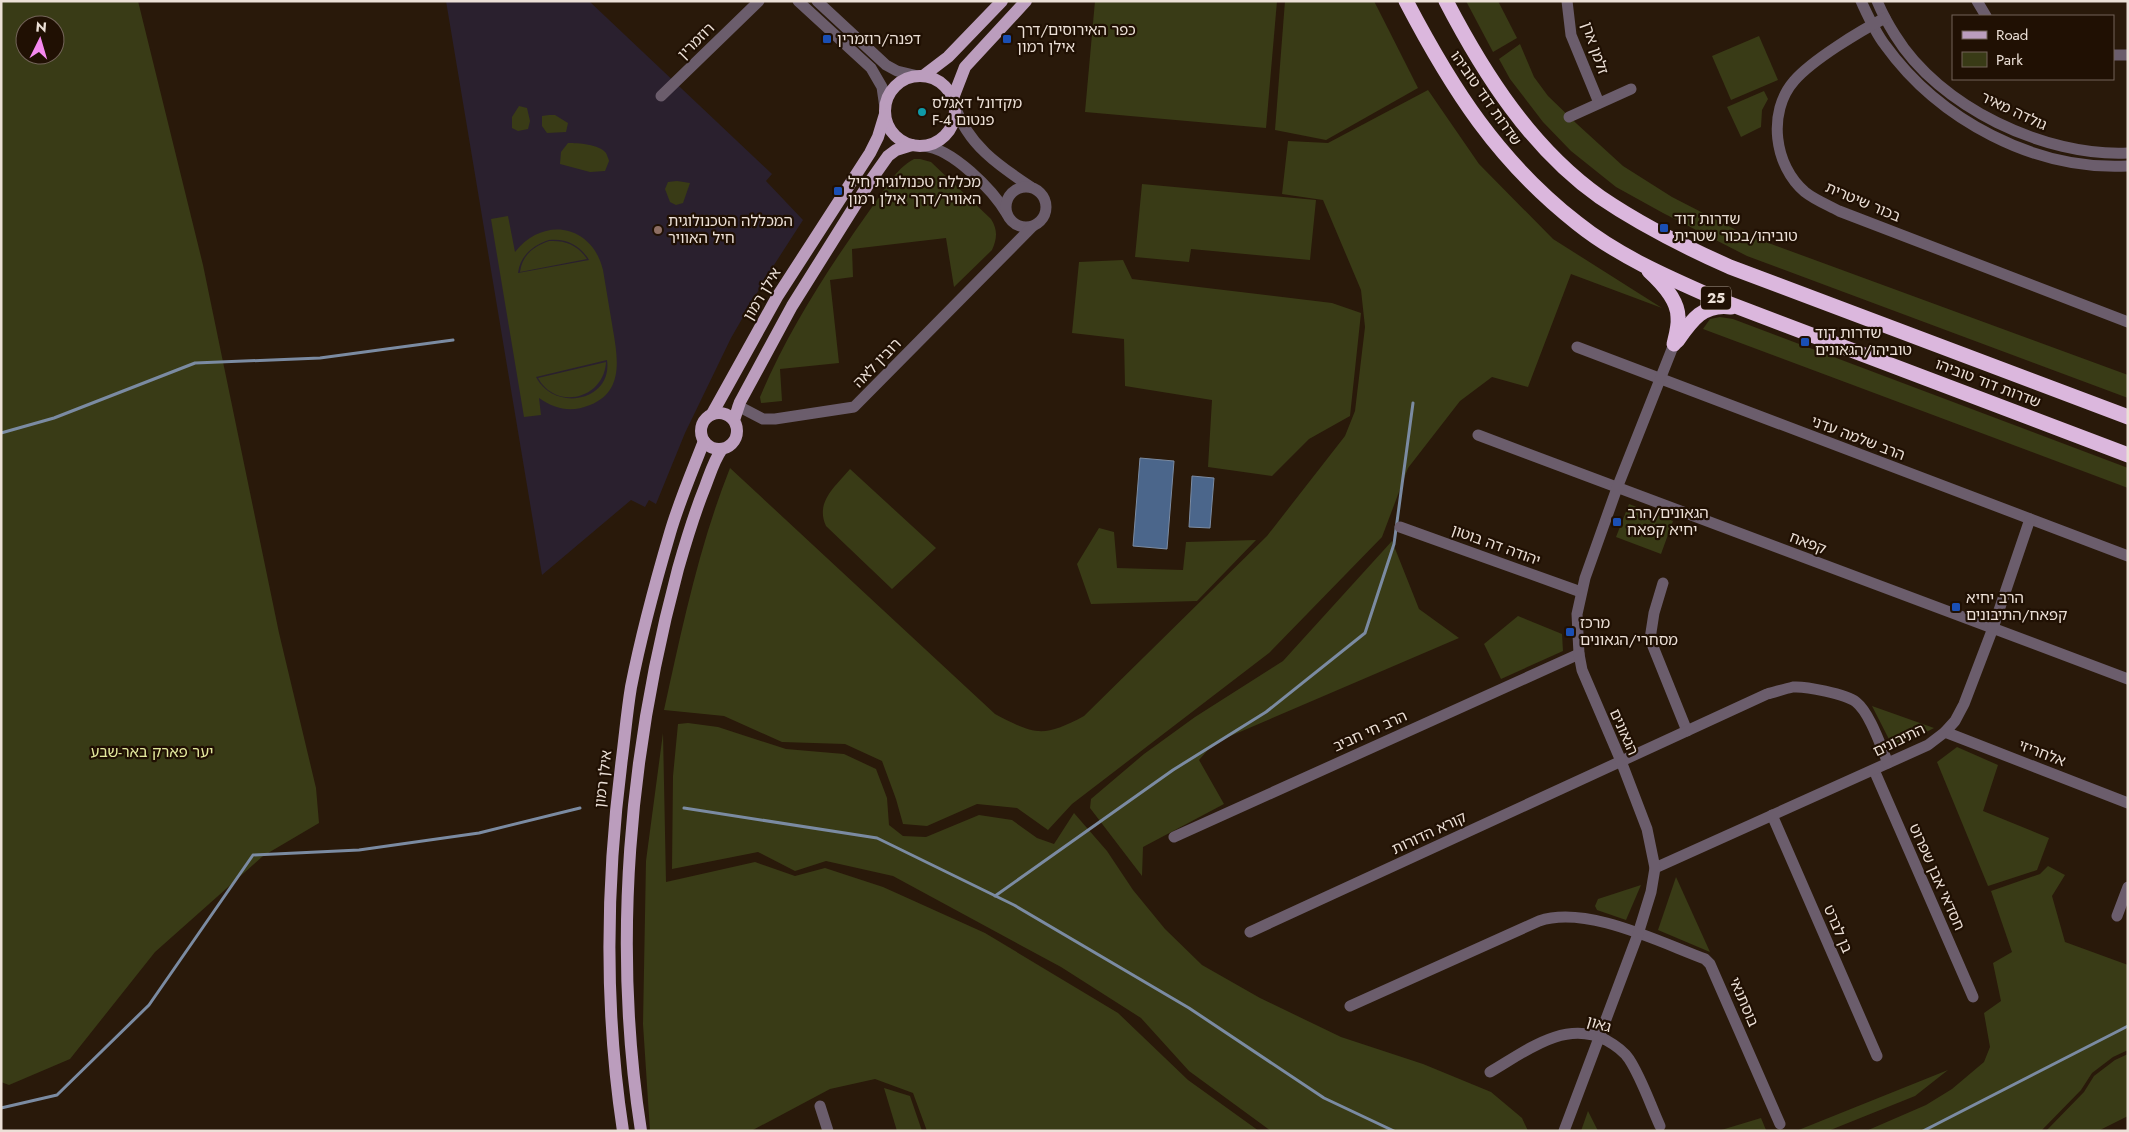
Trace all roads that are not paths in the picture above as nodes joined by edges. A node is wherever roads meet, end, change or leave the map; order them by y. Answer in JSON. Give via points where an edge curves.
{"nodes":[{"id":1,"x":798,"y":1,"type":"edge"},
{"id":2,"x":818,"y":1,"type":"edge"},
{"id":3,"x":1002,"y":1,"type":"edge"},
{"id":4,"x":1026,"y":1,"type":"edge"},
{"id":5,"x":1406,"y":1,"type":"edge"},
{"id":6,"x":1446,"y":1,"type":"edge"},
{"id":7,"x":1567,"y":1,"type":"edge"},
{"id":8,"x":1861,"y":1,"type":"edge"},
{"id":9,"x":1877,"y":1,"type":"edge"},
{"id":10,"x":1977,"y":1,"type":"edge"},
{"id":11,"x":755,"y":3,"type":"edge"},
{"id":12,"x":1985,"y":15,"type":"edge"},
{"id":13,"x":1885,"y":18,"type":"junction"},
{"id":14,"x":1873,"y":24,"type":"junction"},
{"id":15,"x":2114,"y":55,"type":"edge"},
{"id":16,"x":2128,"y":55,"type":"edge"},
{"id":17,"x":921,"y":76,"type":"junction"},
{"id":18,"x":1631,"y":89,"type":"dead end"},
{"id":19,"x":661,"y":96,"type":"dead end"},
{"id":20,"x":954,"y":102,"type":"junction"},
{"id":21,"x":1599,"y":104,"type":"junction"},
{"id":22,"x":885,"y":111,"type":"junction"},
{"id":23,"x":1569,"y":117,"type":"dead end"},
{"id":24,"x":917,"y":146,"type":"junction"},
{"id":25,"x":2128,"y":153,"type":"edge"},
{"id":26,"x":2128,"y":166,"type":"edge"},
{"id":27,"x":1031,"y":187,"type":"junction"},
{"id":28,"x":1008,"y":216,"type":"junction"},
{"id":29,"x":1033,"y":226,"type":"junction"},
{"id":30,"x":1004,"y":252,"type":"junction"},
{"id":31,"x":1641,"y":263,"type":"junction"},
{"id":32,"x":1740,"y":308,"type":"junction"},
{"id":33,"x":2128,"y":322,"type":"edge"},
{"id":34,"x":1674,"y":344,"type":"junction"},
{"id":35,"x":1577,"y":348,"type":"dead end"},
{"id":36,"x":1661,"y":379,"type":"junction"},
{"id":37,"x":738,"y":406,"type":"junction"},
{"id":38,"x":712,"y":414,"type":"junction"},
{"id":39,"x":2128,"y":418,"type":"edge"},
{"id":40,"x":734,"y":420,"type":"junction"},
{"id":41,"x":1478,"y":435,"type":"dead end"},
{"id":42,"x":704,"y":441,"type":"junction"},
{"id":43,"x":722,"y":449,"type":"junction"},
{"id":44,"x":2128,"y":455,"type":"edge"},
{"id":45,"x":1617,"y":488,"type":"junction"},
{"id":46,"x":2030,"y":519,"type":"junction"},
{"id":47,"x":1400,"y":526,"type":"dead end"},
{"id":48,"x":2128,"y":556,"type":"edge"},
{"id":49,"x":1663,"y":583,"type":"dead end"},
{"id":50,"x":1581,"y":592,"type":"junction"},
{"id":51,"x":1994,"y":628,"type":"junction"},
{"id":52,"x":1579,"y":654,"type":"junction"},
{"id":53,"x":2128,"y":679,"type":"edge"},
{"id":54,"x":1687,"y":730,"type":"junction"},
{"id":55,"x":1945,"y":732,"type":"junction"},
{"id":56,"x":1621,"y":761,"type":"junction"},
{"id":57,"x":1888,"y":763,"type":"junction"},
{"id":58,"x":1874,"y":770,"type":"junction"},
{"id":59,"x":2128,"y":803,"type":"edge"},
{"id":60,"x":1772,"y":815,"type":"junction"},
{"id":61,"x":1174,"y":837,"type":"dead end"},
{"id":62,"x":1655,"y":868,"type":"junction"},
{"id":63,"x":2128,"y":887,"type":"edge"},
{"id":64,"x":2117,"y":916,"type":"dead end"},
{"id":65,"x":1250,"y":932,"type":"dead end"},
{"id":66,"x":1638,"y":934,"type":"junction"},
{"id":67,"x":1973,"y":996,"type":"dead end"},
{"id":68,"x":1350,"y":1006,"type":"dead end"},
{"id":69,"x":1599,"y":1037,"type":"junction"},
{"id":70,"x":1877,"y":1056,"type":"dead end"},
{"id":71,"x":1490,"y":1072,"type":"dead end"},
{"id":72,"x":820,"y":1106,"type":"dead end"},
{"id":73,"x":1780,"y":1124,"type":"dead end"},
{"id":74,"x":1660,"y":1126,"type":"dead end"},
{"id":75,"x":623,"y":1131,"type":"edge"},
{"id":76,"x":641,"y":1131,"type":"edge"},
{"id":77,"x":828,"y":1131,"type":"edge"},
{"id":78,"x":1564,"y":1131,"type":"edge"}],
"edges":[{"from":1,"to":22,"type":"street","via":[[874,71],[882,87]]},
{"from":2,"to":17,"type":"street","via":[[882,62],[897,71]]},
{"from":3,"to":17,"type":"main road","via":[[948,57]]},
{"from":4,"to":20,"type":"main road","via":[[965,66]]},
{"from":5,"to":31,"type":"highway","name":"שדרות דוד טוביהו","number":"25","via":[[1458,94],[1508,160],[1578,224]]},
{"from":6,"to":39,"type":"highway","name":"שדרות דוד טוביהו","number":"25","via":[[1488,75],[1534,137],[1598,196],[1634,219],[1730,267]]},
{"from":7,"to":21,"type":"street","name":"זלמן ארן","via":[[1572,35]]},
{"from":8,"to":14,"type":"street"},
{"from":9,"to":13,"type":"street","name":"גולדה מאיר"},
{"from":10,"to":12,"type":"street"},
{"from":11,"to":19,"type":"street","name":"רוזמרין"},
{"from":13,"to":14,"type":"street","name":"בכור שיטרית"},
{"from":13,"to":25,"type":"street","name":"גולדה מאיר","via":[[1895,36],[1931,76],[1982,115],[2059,146],[2085,152]]},
{"from":14,"to":26,"type":"street","via":[[1884,44],[1921,86],[1946,108],[1976,127],[2055,159],[2088,166]]},
{"from":14,"to":33,"type":"street","name":"בכור שיטרית","via":[[1808,68],[1793,82],[1783,100],[1777,131],[1779,149],[1793,178],[1805,192],[1839,211]]},
{"from":15,"to":16,"type":"street"},
{"from":17,"to":20,"type":"main road","via":[[939,81]]},
{"from":17,"to":22,"type":"main road","via":[[898,84],[890,93]]},
{"from":18,"to":21,"type":"street"},
{"from":20,"to":24,"type":"main road","via":[[954,122],[946,135],[938,142]]},
{"from":20,"to":27,"type":"street","via":[[964,128],[977,144]]},
{"from":21,"to":23,"type":"street"},
{"from":22,"to":24,"type":"main road","via":[[893,134]]},
{"from":22,"to":38,"type":"main road","name":"אילן רמון","via":[[870,153],[777,297]]},
{"from":24,"to":28,"type":"street","via":[[937,150],[953,158],[987,188]]},
{"from":24,"to":37,"type":"main road","via":[[896,150],[871,180],[792,306]]},
{"from":27,"to":28,"type":"street","via":[[1018,188],[1011,193],[1006,205]]},
{"from":27,"to":29,"type":"street","via":[[1042,194],[1046,205],[1043,218]]},
{"from":28,"to":29,"type":"street","via":[[1018,226]]},
{"from":28,"to":30,"type":"street","name":"רובין לאה","via":[[1012,235]]},
{"from":29,"to":30,"type":"street","name":"רובין לאה"},
{"from":30,"to":37,"type":"street","name":"רובין לאה","via":[[854,407],[763,419]]},
{"from":31,"to":32,"type":"highway","name":"שדרות דוד טוביהו","number":"25"},
{"from":31,"to":34,"type":"highway","via":[[1665,288],[1675,305],[1679,316]]},
{"from":32,"to":34,"type":"highway","via":[[1722,306],[1702,311]]},
{"from":32,"to":44,"type":"highway","name":"שדרות דוד טוביהו","number":"25"},
{"from":34,"to":36,"type":"street","name":"הגאונים"},
{"from":35,"to":36,"type":"street","name":"הרב שלמה עדני"},
{"from":36,"to":45,"type":"street","name":"הגאונים"},
{"from":36,"to":46,"type":"street","name":"הרב שלמה עדני"},
{"from":37,"to":40,"type":"main road"},
{"from":38,"to":40,"type":"main road","via":[[724,413]]},
{"from":38,"to":42,"type":"main road","via":[[701,426]]},
{"from":40,"to":43,"type":"main road","via":[[738,432],[736,438]]},
{"from":41,"to":45,"type":"street","name":"קפאח"},
{"from":42,"to":43,"type":"main road","via":[[712,448]]},
{"from":42,"to":75,"type":"main road","name":"אילן רמון","via":[[670,532],[645,630],[631,688],[616,803],[608,942],[612,1034]]},
{"from":43,"to":76,"type":"main road","via":[[687,537],[662,634],[646,715],[634,805],[626,942],[630,1033]]},
{"from":45,"to":50,"type":"street","name":"הגאונים"},
{"from":45,"to":51,"type":"street","name":"קפאח"},
{"from":46,"to":48,"type":"street","name":"הרב שלמה עדני"},
{"from":46,"to":51,"type":"street","name":"התיבונים"},
{"from":47,"to":50,"type":"street","name":"יהודה דה בוטון"},
{"from":49,"to":54,"type":"street","via":[[1650,639]]},
{"from":50,"to":52,"type":"street","name":"הגאונים","via":[[1577,614]]},
{"from":51,"to":53,"type":"street","name":"קפאח"},
{"from":51,"to":55,"type":"street","name":"התיבונים","via":[[1964,704]]},
{"from":52,"to":56,"type":"street","name":"הגאונים","via":[[1587,686]]},
{"from":52,"to":61,"type":"street","name":"הרב חי חביב"},
{"from":54,"to":56,"type":"street","name":"קורא הדורות"},
{"from":54,"to":57,"type":"street","name":"קורא הדורות","via":[[1767,694],[1794,687],[1812,688],[1855,701],[1863,710]]},
{"from":55,"to":57,"type":"street","name":"התיבונים","via":[[1928,745]]},
{"from":55,"to":59,"type":"street","name":"אלחריזי"},
{"from":56,"to":62,"type":"street","name":"הגאונים","via":[[1647,829]]},
{"from":56,"to":65,"type":"street","name":"קורא הדורות"},
{"from":57,"to":58,"type":"street","name":"התיבונים"},
{"from":58,"to":60,"type":"street","name":"התיבונים"},
{"from":58,"to":67,"type":"street","name":"חסדאי אבן שפרוט"},
{"from":60,"to":62,"type":"street","name":"התיבונים"},
{"from":60,"to":70,"type":"street","name":"בן לברט"},
{"from":62,"to":66,"type":"street","name":"הגאונים"},
{"from":63,"to":64,"type":"street"},
{"from":66,"to":68,"type":"street","via":[[1580,916],[1552,917]]},
{"from":66,"to":69,"type":"street","name":"הגאונים"},
{"from":66,"to":73,"type":"street","name":"בוסתנאי","via":[[1705,959],[1710,964]]},
{"from":69,"to":71,"type":"street","name":"גאון","via":[[1576,1033],[1553,1037]]},
{"from":69,"to":74,"type":"street","name":"גאון","via":[[1618,1047],[1630,1061]]},
{"from":69,"to":78,"type":"street","name":"הגאונים"},
{"from":72,"to":77,"type":"street"}]}
